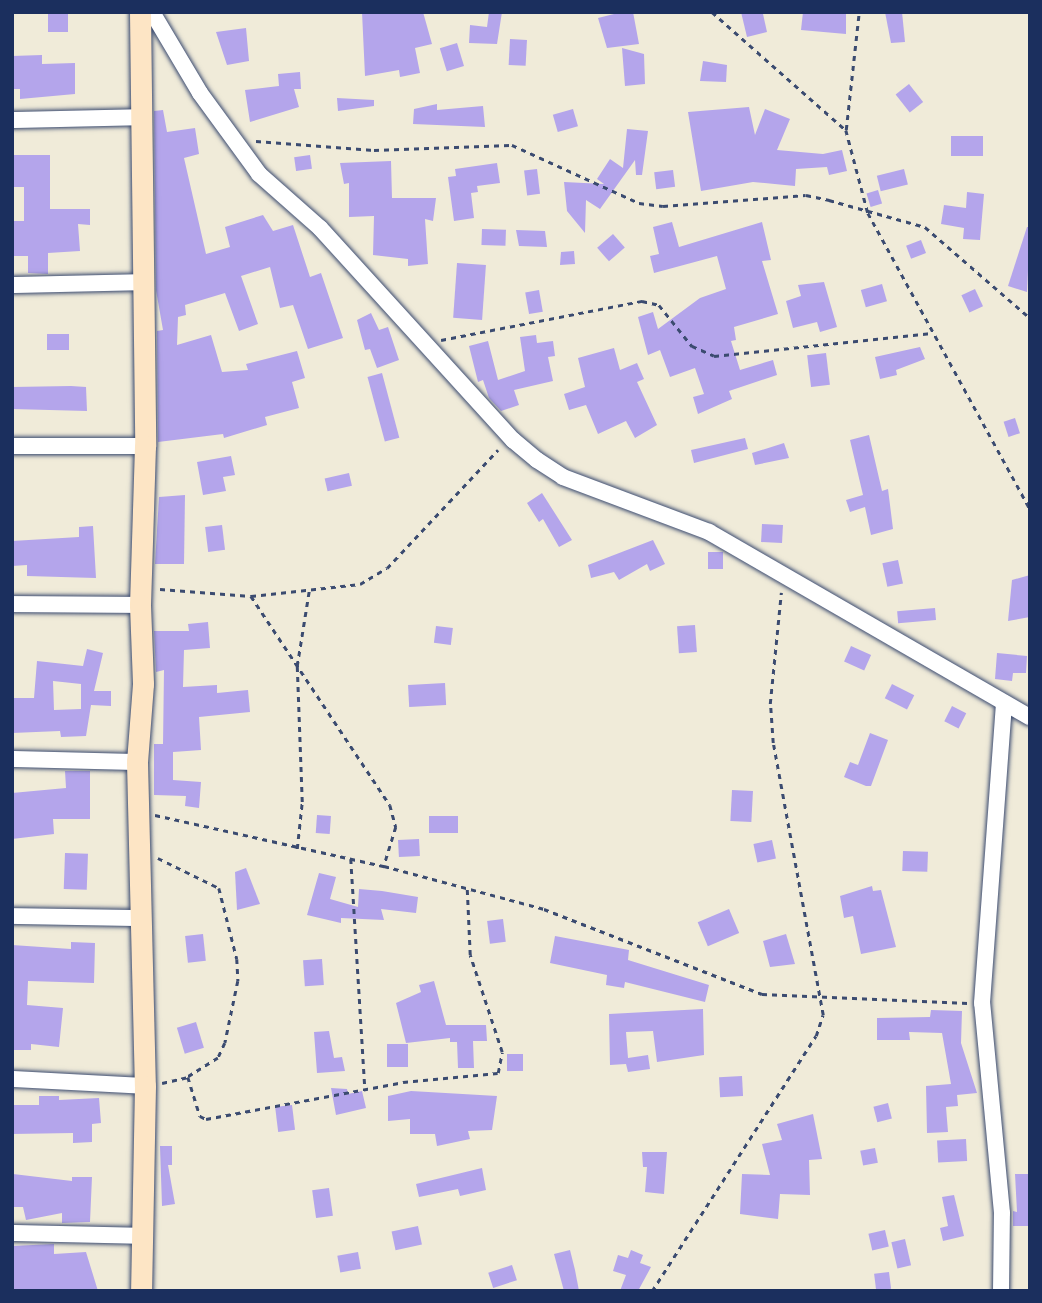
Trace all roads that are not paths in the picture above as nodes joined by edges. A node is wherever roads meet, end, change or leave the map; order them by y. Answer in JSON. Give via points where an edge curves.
{"nodes":[{"id":1,"x":140,"y":12,"type":"edge"},
{"id":2,"x":152,"y":12,"type":"edge"},
{"id":3,"x":141,"y":117,"type":"junction"},
{"id":4,"x":12,"y":120,"type":"edge"},
{"id":5,"x":141,"y":282,"type":"junction"},
{"id":6,"x":12,"y":285,"type":"edge"},
{"id":7,"x":12,"y":446,"type":"edge"},
{"id":8,"x":145,"y":446,"type":"junction"},
{"id":9,"x":141,"y":595,"type":"junction"},
{"id":10,"x":12,"y":604,"type":"edge"},
{"id":11,"x":1004,"y":703,"type":"junction"},
{"id":12,"x":1030,"y":717,"type":"edge"},
{"id":13,"x":12,"y":759,"type":"edge"},
{"id":14,"x":137,"y":762,"type":"junction"},
{"id":15,"x":12,"y":916,"type":"edge"},
{"id":16,"x":141,"y":918,"type":"junction"},
{"id":17,"x":12,"y":1079,"type":"edge"},
{"id":18,"x":145,"y":1086,"type":"junction"},
{"id":19,"x":12,"y":1233,"type":"edge"},
{"id":20,"x":141,"y":1236,"type":"junction"},
{"id":21,"x":141,"y":1291,"type":"edge"},
{"id":22,"x":1001,"y":1291,"type":"edge"}],
"edges":[{"from":1,"to":3,"type":"street"},
{"from":2,"to":11,"type":"street","via":[[200,93],[260,174],[320,228],[513,440],[563,477],[709,532]]},
{"from":3,"to":4,"type":"street"},
{"from":3,"to":5,"type":"street"},
{"from":5,"to":6,"type":"street"},
{"from":5,"to":8,"type":"street"},
{"from":7,"to":8,"type":"street"},
{"from":8,"to":9,"type":"street"},
{"from":9,"to":10,"type":"street"},
{"from":9,"to":14,"type":"street","via":[[143,684]]},
{"from":11,"to":12,"type":"street"},
{"from":11,"to":22,"type":"street","via":[[982,1003],[1002,1213]]},
{"from":13,"to":14,"type":"street"},
{"from":14,"to":16,"type":"street"},
{"from":15,"to":16,"type":"street"},
{"from":16,"to":18,"type":"street"},
{"from":17,"to":18,"type":"street"},
{"from":18,"to":20,"type":"street"},
{"from":19,"to":20,"type":"street"},
{"from":20,"to":21,"type":"street"}]}
